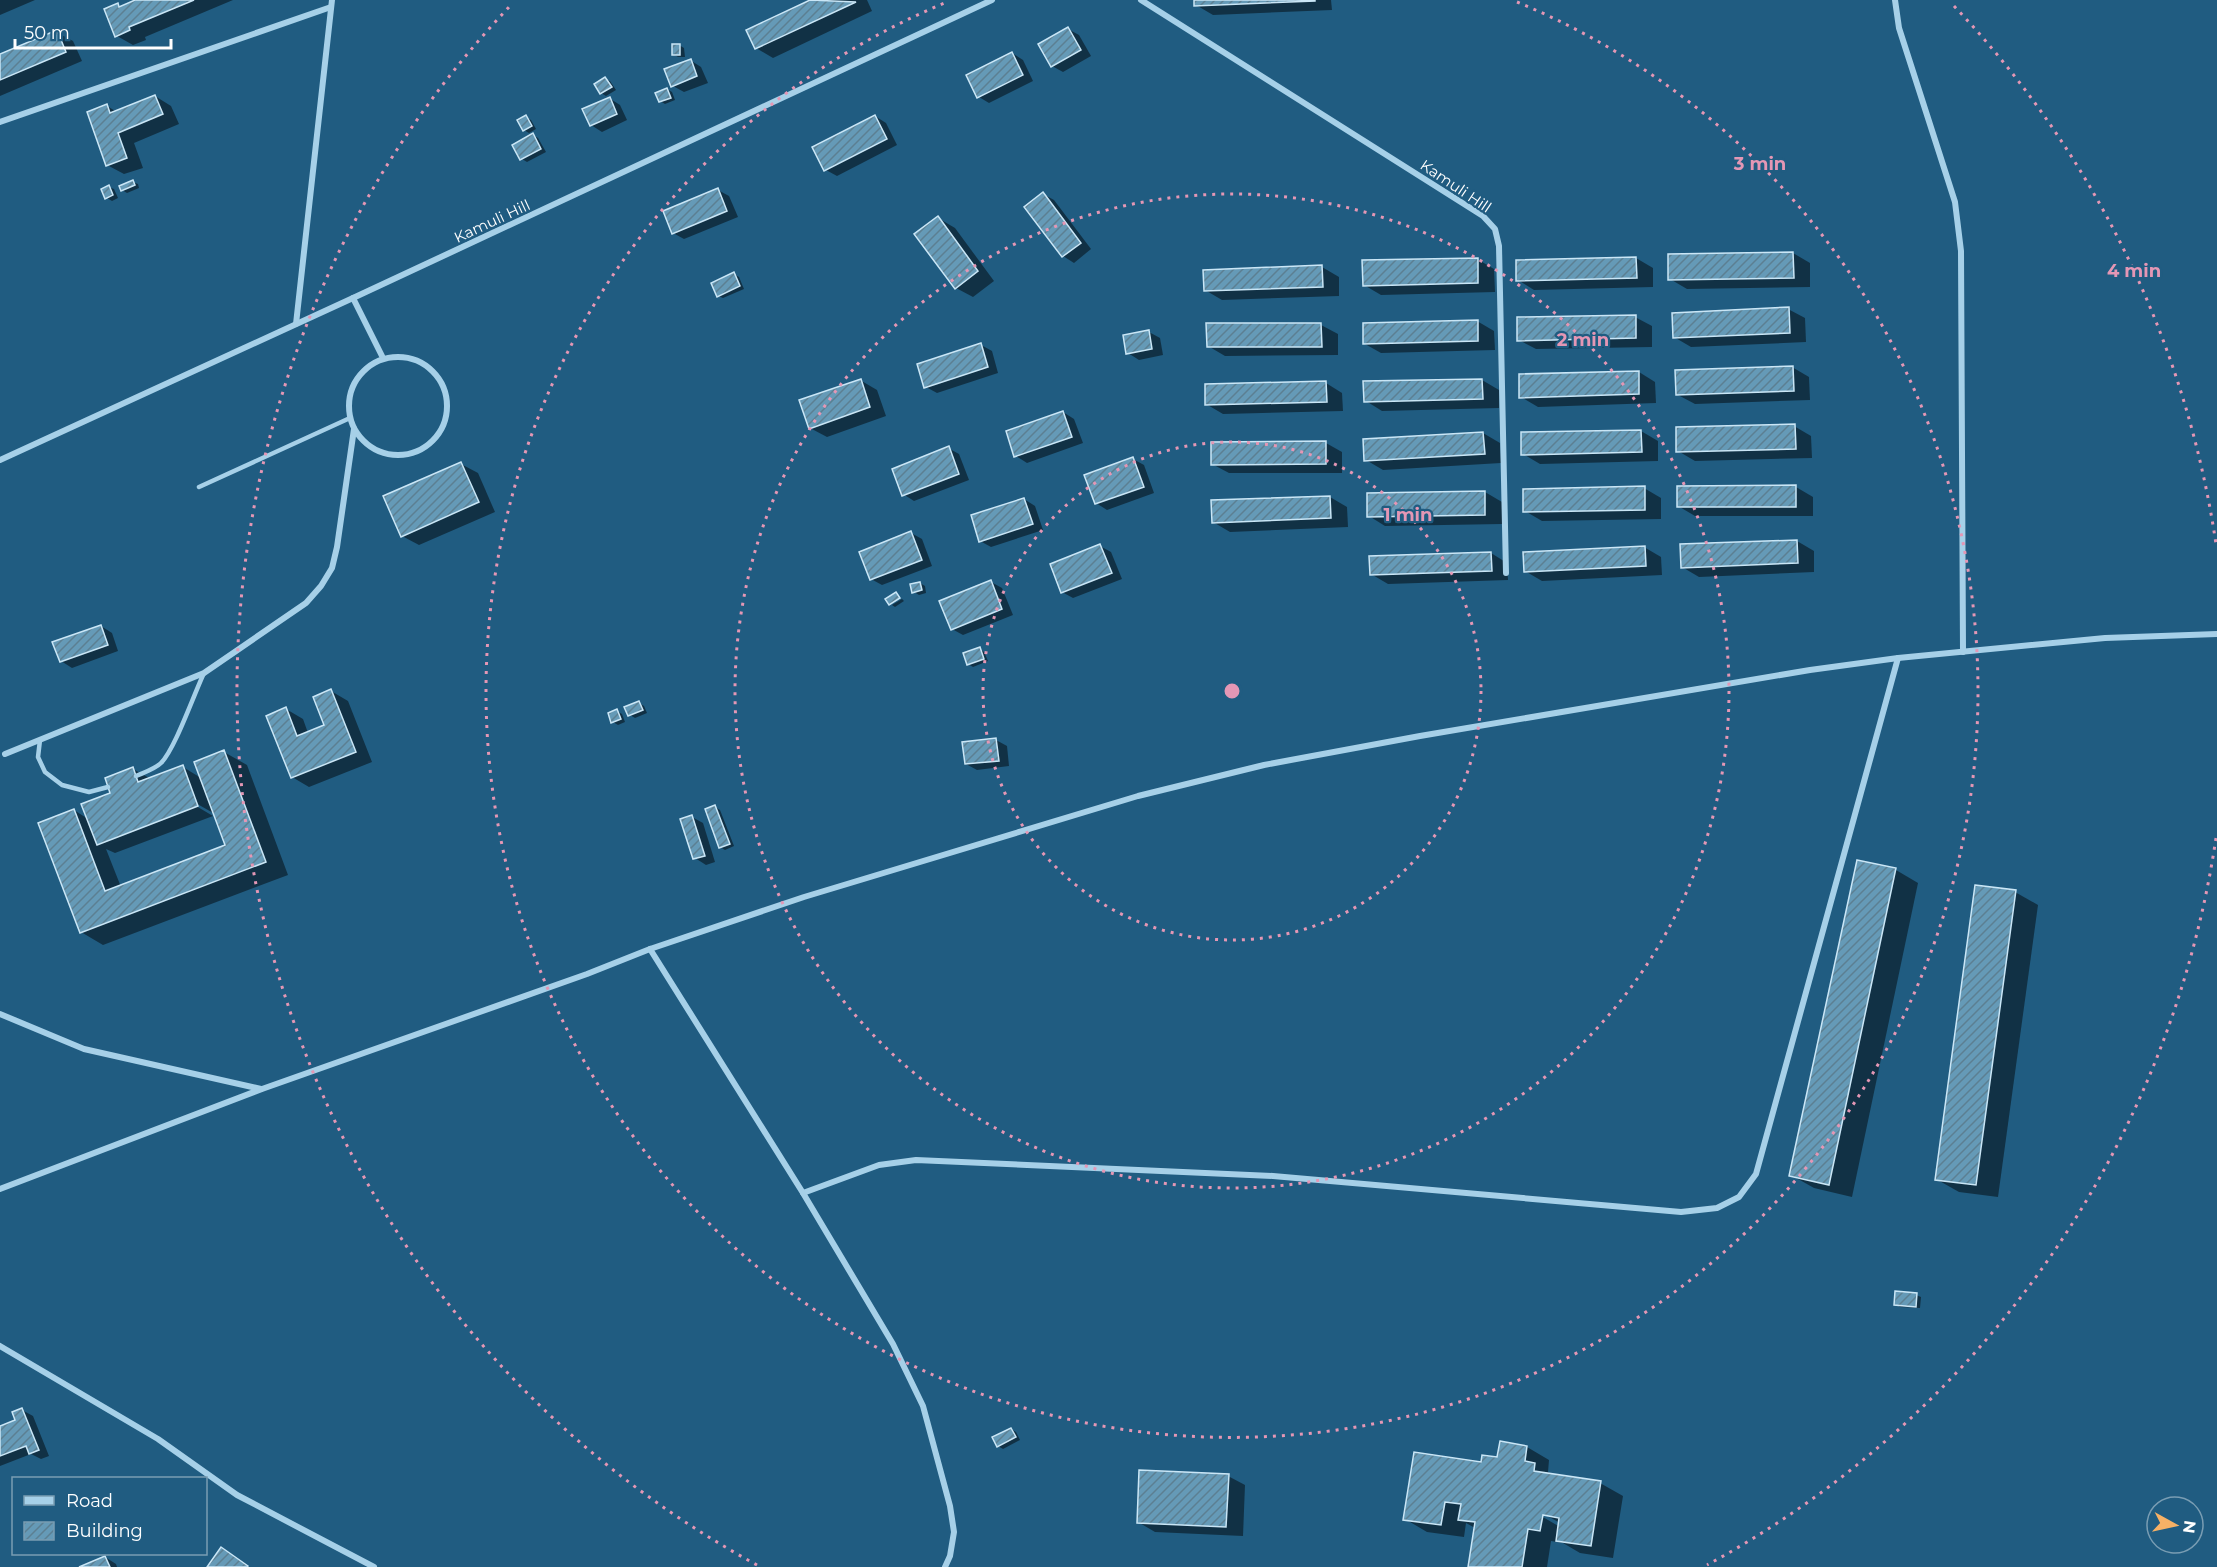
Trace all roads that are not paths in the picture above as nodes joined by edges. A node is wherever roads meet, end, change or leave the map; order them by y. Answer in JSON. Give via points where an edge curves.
{"nodes":[{"id":1,"x":992,"y":0,"type":"edge"},
{"id":2,"x":1141,"y":0,"type":"edge"},
{"id":3,"x":1895,"y":0,"type":"edge"},
{"id":4,"x":331,"y":4,"type":"edge"},
{"id":5,"x":0,"y":122,"type":"edge"},
{"id":6,"x":354,"y":298,"type":"junction"},
{"id":7,"x":296,"y":324,"type":"junction"},
{"id":8,"x":382,"y":358,"type":"junction"},
{"id":9,"x":350,"y":418,"type":"junction"},
{"id":10,"x":354,"y":429,"type":"junction"},
{"id":11,"x":0,"y":460,"type":"edge"},
{"id":12,"x":199,"y":487,"type":"dead end"},
{"id":13,"x":1506,"y":573,"type":"dead end"},
{"id":14,"x":2217,"y":634,"type":"edge"},
{"id":15,"x":1963,"y":652,"type":"junction"},
{"id":16,"x":1898,"y":658,"type":"junction"},
{"id":17,"x":204,"y":673,"type":"junction"},
{"id":18,"x":40,"y":740,"type":"junction"},
{"id":19,"x":5,"y":754,"type":"dead end"},
{"id":20,"x":136,"y":776,"type":"dead end"},
{"id":21,"x":108,"y":787,"type":"dead end"},
{"id":22,"x":650,"y":949,"type":"junction"},
{"id":23,"x":0,"y":1014,"type":"edge"},
{"id":24,"x":262,"y":1089,"type":"junction"},
{"id":25,"x":0,"y":1189,"type":"edge"},
{"id":26,"x":803,"y":1193,"type":"junction"},
{"id":27,"x":0,"y":1346,"type":"edge"},
{"id":28,"x":374,"y":1567,"type":"edge"},
{"id":29,"x":945,"y":1567,"type":"edge"}],
"edges":[{"from":1,"to":6,"type":"street","name":"Kamuli Hill"},
{"from":2,"to":13,"type":"street","name":"Kamuli Hill","via":[[1483,216],[1495,229],[1499,246]]},
{"from":3,"to":15,"type":"street","via":[[1899,28],[1959,223]]},
{"from":4,"to":5,"type":"street"},
{"from":4,"to":7,"type":"street"},
{"from":6,"to":7,"type":"street","name":"Kamuli Hill"},
{"from":6,"to":8,"type":"street"},
{"from":7,"to":11,"type":"street","name":"Kamuli Hill"},
{"from":8,"to":9,"type":"street","via":[[362,371],[355,381],[349,399]]},
{"from":8,"to":10,"type":"street","via":[[417,359],[436,373],[446,394],[443,428],[418,451],[395,455],[371,448]]},
{"from":9,"to":10,"type":"street"},
{"from":9,"to":12,"type":"lane"},
{"from":10,"to":17,"type":"street","via":[[337,547],[332,568],[321,586],[306,603]]},
{"from":14,"to":15,"type":"street"},
{"from":15,"to":16,"type":"street"},
{"from":16,"to":22,"type":"street","via":[[1619,702],[1264,765],[1138,796],[982,842]]},
{"from":16,"to":26,"type":"street","via":[[1756,1174],[1739,1197],[1717,1208],[1682,1212],[1273,1176],[916,1160],[879,1165]]},
{"from":17,"to":18,"type":"street"},
{"from":17,"to":20,"type":"lane","via":[[163,761]]},
{"from":18,"to":19,"type":"street"},
{"from":18,"to":21,"type":"lane","via":[[38,757],[45,772],[63,785],[89,792]]},
{"from":22,"to":24,"type":"street"},
{"from":22,"to":26,"type":"street"},
{"from":23,"to":24,"type":"street","via":[[84,1049]]},
{"from":24,"to":25,"type":"street"},
{"from":26,"to":29,"type":"street","via":[[893,1344],[923,1407],[954,1532]]},
{"from":27,"to":28,"type":"street","via":[[158,1439],[237,1495]]}]}
